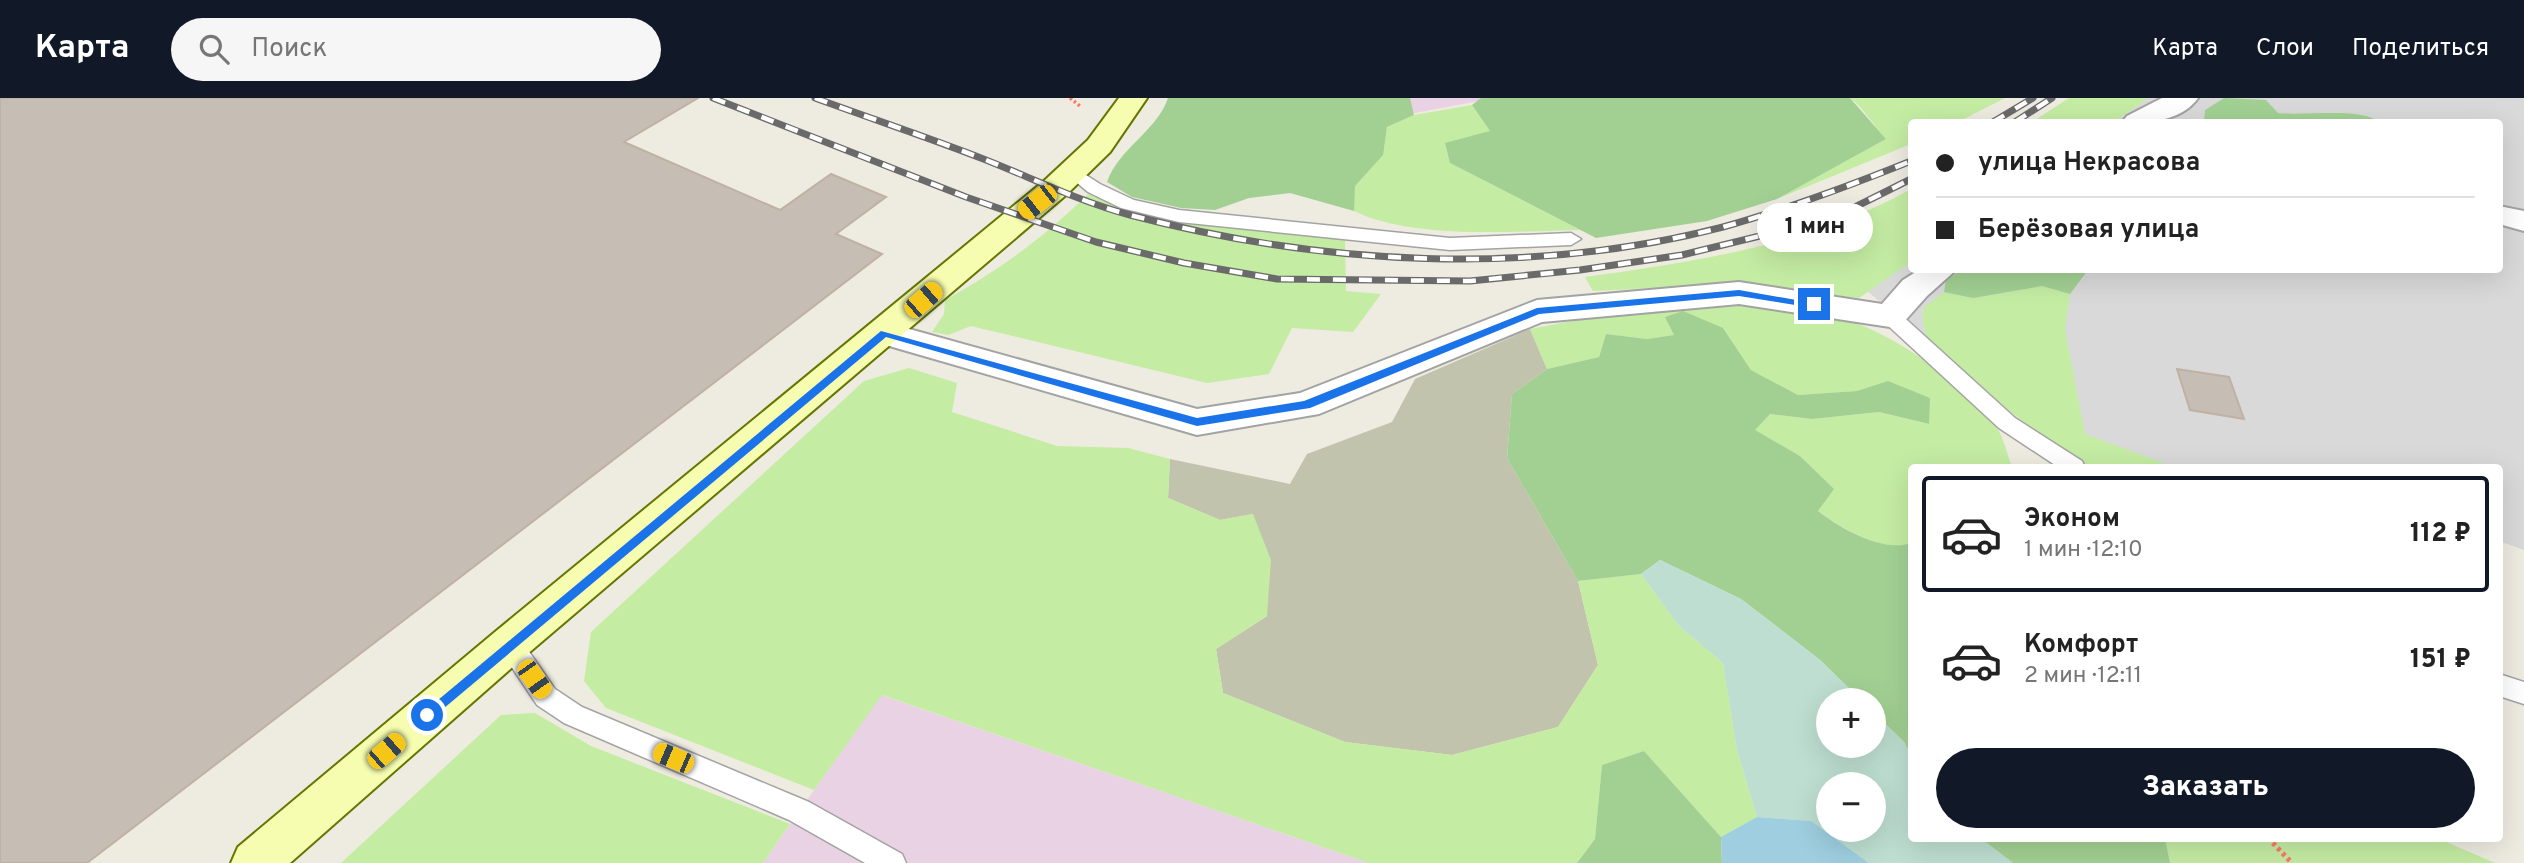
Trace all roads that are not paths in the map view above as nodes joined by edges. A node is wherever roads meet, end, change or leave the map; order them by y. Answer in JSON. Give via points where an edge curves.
{"nodes":[{"id":1,"x":1133,"y":98,"type":"edge"},
{"id":2,"x":2184,"y":98,"type":"edge"},
{"id":3,"x":2143,"y":119,"type":"edge"},
{"id":4,"x":1072,"y":171,"type":"junction"},
{"id":5,"x":2503,"y":216,"type":"edge"},
{"id":6,"x":2524,"y":221,"type":"edge"},
{"id":7,"x":1571,"y":239,"type":"dead end"},
{"id":8,"x":1936,"y":273,"type":"edge"},
{"id":9,"x":1890,"y":316,"type":"junction"},
{"id":10,"x":884,"y":333,"type":"junction"},
{"id":11,"x":2069,"y":464,"type":"edge"},
{"id":12,"x":510,"y":644,"type":"junction"},
{"id":13,"x":2503,"y":686,"type":"edge"},
{"id":14,"x":2524,"y":693,"type":"edge"},
{"id":15,"x":255,"y":863,"type":"edge"},
{"id":16,"x":892,"y":863,"type":"edge"}],
"edges":[{"from":1,"to":4,"type":"main road","via":[[1099,146]]},
{"from":2,"to":3,"type":"street"},
{"from":4,"to":7,"type":"lane","via":[[1128,204],[1179,216],[1450,244]]},
{"from":4,"to":10,"type":"main road"},
{"from":5,"to":6,"type":"street"},
{"from":8,"to":9,"type":"street"},
{"from":9,"to":10,"type":"street","via":[[1739,293],[1537,311],[1306,405],[1197,422]]},
{"from":9,"to":11,"type":"lane","via":[[2007,424]]},
{"from":10,"to":12,"type":"main road"},
{"from":12,"to":15,"type":"main road"},
{"from":12,"to":16,"type":"lane","via":[[546,697],[573,715],[799,811]]},
{"from":13,"to":14,"type":"lane"}]}
